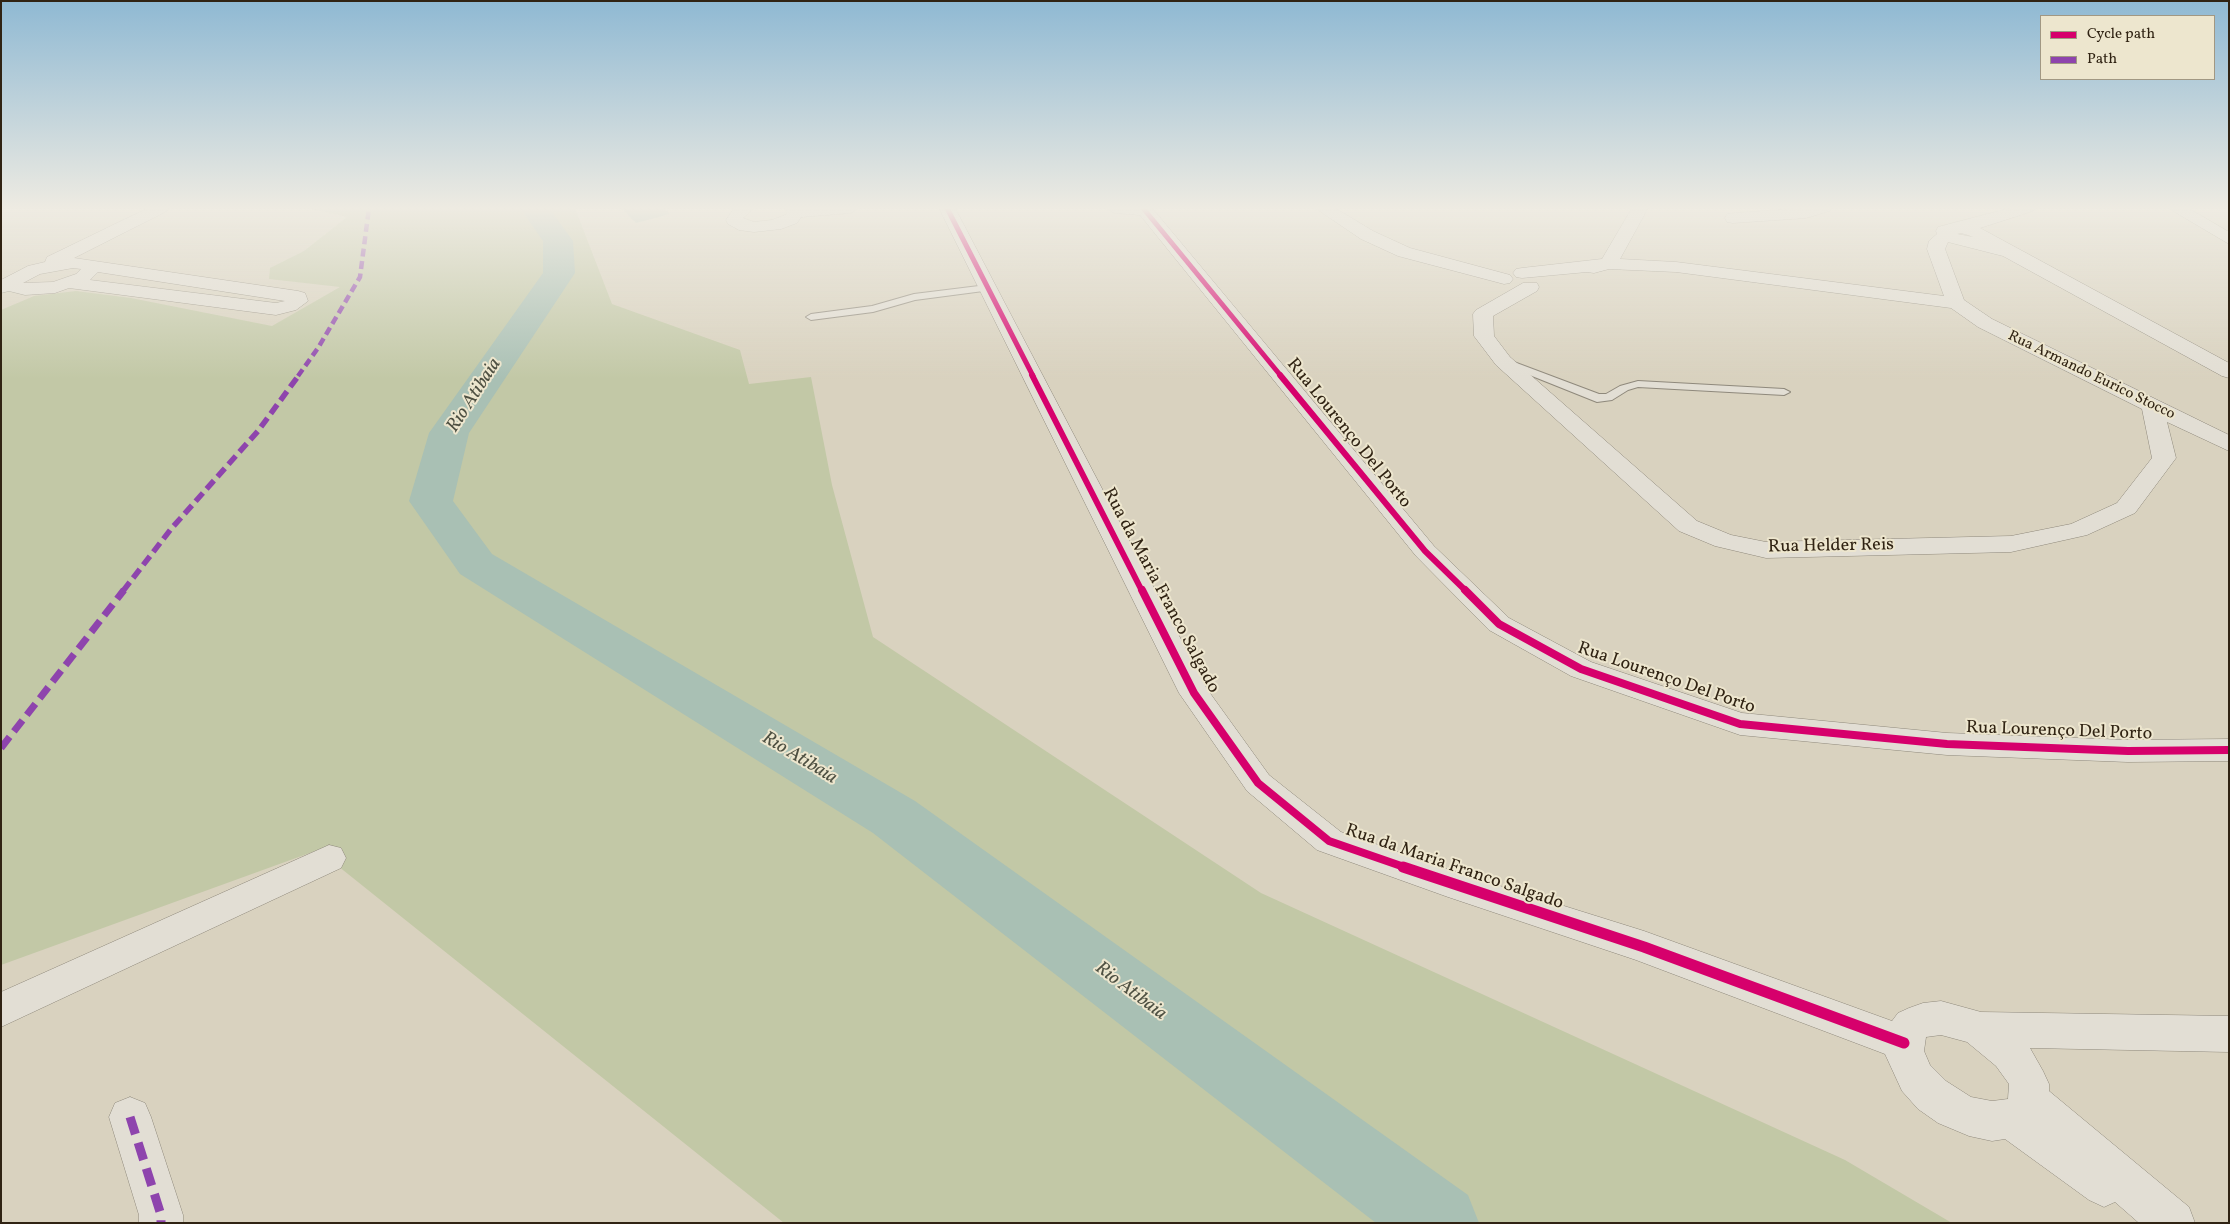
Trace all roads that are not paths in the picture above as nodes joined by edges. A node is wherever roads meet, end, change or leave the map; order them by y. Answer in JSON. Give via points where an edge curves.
{"nodes":[{"id":1,"x":44,"y":265,"type":"edge"},
{"id":2,"x":61,"y":265,"type":"edge"},
{"id":3,"x":88,"y":265,"type":"joint"},
{"id":4,"x":976,"y":265,"type":"edge"},
{"id":5,"x":1189,"y":265,"type":"edge"},
{"id":6,"x":1455,"y":265,"type":"edge"},
{"id":7,"x":1601,"y":265,"type":"edge"},
{"id":8,"x":1633,"y":265,"type":"edge"},
{"id":9,"x":1960,"y":265,"type":"edge"},
{"id":10,"x":2032,"y":265,"type":"edge"},
{"id":11,"x":34,"y":270,"type":"junction"},
{"id":12,"x":1520,"y":279,"type":"junction"},
{"id":13,"x":70,"y":283,"type":"junction"},
{"id":14,"x":8,"y":286,"type":"edge"},
{"id":15,"x":987,"y":288,"type":"junction"},
{"id":16,"x":38,"y":289,"type":"junction"},
{"id":17,"x":1,"y":302,"type":"edge"},
{"id":18,"x":1956,"y":302,"type":"junction"},
{"id":19,"x":1483,"y":314,"type":"junction"},
{"id":20,"x":811,"y":317,"type":"dead end"},
{"id":21,"x":1503,"y":361,"type":"junction"},
{"id":22,"x":2229,"y":372,"type":"edge"},
{"id":23,"x":1784,"y":392,"type":"dead end"},
{"id":24,"x":2152,"y":406,"type":"junction"},
{"id":25,"x":2229,"y":444,"type":"edge"},
{"id":26,"x":2229,"y":750,"type":"edge"},
{"id":27,"x":329,"y":858,"type":"dead end"},
{"id":28,"x":1,"y":1010,"type":"edge"},
{"id":29,"x":2229,"y":1034,"type":"edge"},
{"id":30,"x":1996,"y":1042,"type":"junction"},
{"id":31,"x":1904,"y":1043,"type":"junction"},
{"id":32,"x":2020,"y":1110,"type":"junction"},
{"id":33,"x":130,"y":1116,"type":"dead end"},
{"id":34,"x":162,"y":1223,"type":"edge"},
{"id":35,"x":2158,"y":1223,"type":"edge"},
{"id":36,"x":2173,"y":1223,"type":"edge"}],
"edges":[{"from":1,"to":11,"type":"street"},
{"from":2,"to":11,"type":"street"},
{"from":3,"to":13,"type":"street","via":[[92,268],[90,273]]},
{"from":3,"to":13,"type":"street","via":[[298,297],[299,301],[276,309]]},
{"from":4,"to":15,"type":"street","name":"Rua da Maria Franco Salgado"},
{"from":5,"to":26,"type":"street","name":"Rua Lourenço Del Porto","via":[[1425,551],[1499,624],[1581,670],[1740,724],[1947,744],[2128,751]]},
{"from":6,"to":12,"type":"street"},
{"from":7,"to":12,"type":"street"},
{"from":8,"to":18,"type":"street","via":[[1676,267]]},
{"from":9,"to":18,"type":"street"},
{"from":10,"to":22,"type":"street"},
{"from":11,"to":14,"type":"street"},
{"from":12,"to":19,"type":"street"},
{"from":12,"to":19,"type":"street"},
{"from":13,"to":16,"type":"street"},
{"from":14,"to":16,"type":"street"},
{"from":15,"to":20,"type":"lane","via":[[914,297],[873,308]]},
{"from":15,"to":31,"type":"street","name":"Rua da Maria Franco Salgado","via":[[1194,693],[1258,783],[1329,841],[1644,947]]},
{"from":16,"to":17,"type":"street"},
{"from":18,"to":24,"type":"street","name":"Rua Armando Eurico Stocco","via":[[1985,323]]},
{"from":19,"to":21,"type":"street","name":"Rua Helder Reis","via":[[1484,336]]},
{"from":21,"to":23,"type":"lane","via":[[1597,398],[1608,398],[1638,384]]},
{"from":21,"to":24,"type":"street","name":"Rua Helder Reis","via":[[1688,526],[1724,541],[1766,550],[2011,544],[2078,530],[2126,508],[2164,458]]},
{"from":24,"to":25,"type":"street","name":"Rua Armando Eurico Stocco"},
{"from":27,"to":28,"type":"street"},
{"from":29,"to":30,"type":"street"},
{"from":30,"to":31,"type":"street","via":[[1962,1022],[1941,1018],[1912,1025],[1904,1036]]},
{"from":30,"to":32,"type":"street","via":[[2023,1071],[2029,1084]]},
{"from":31,"to":32,"type":"street","via":[[1904,1052],[1916,1078],[1932,1095],[1953,1109],[1992,1121]]},
{"from":32,"to":35,"type":"street"},
{"from":32,"to":36,"type":"street"},
{"from":33,"to":34,"type":"street"}]}
